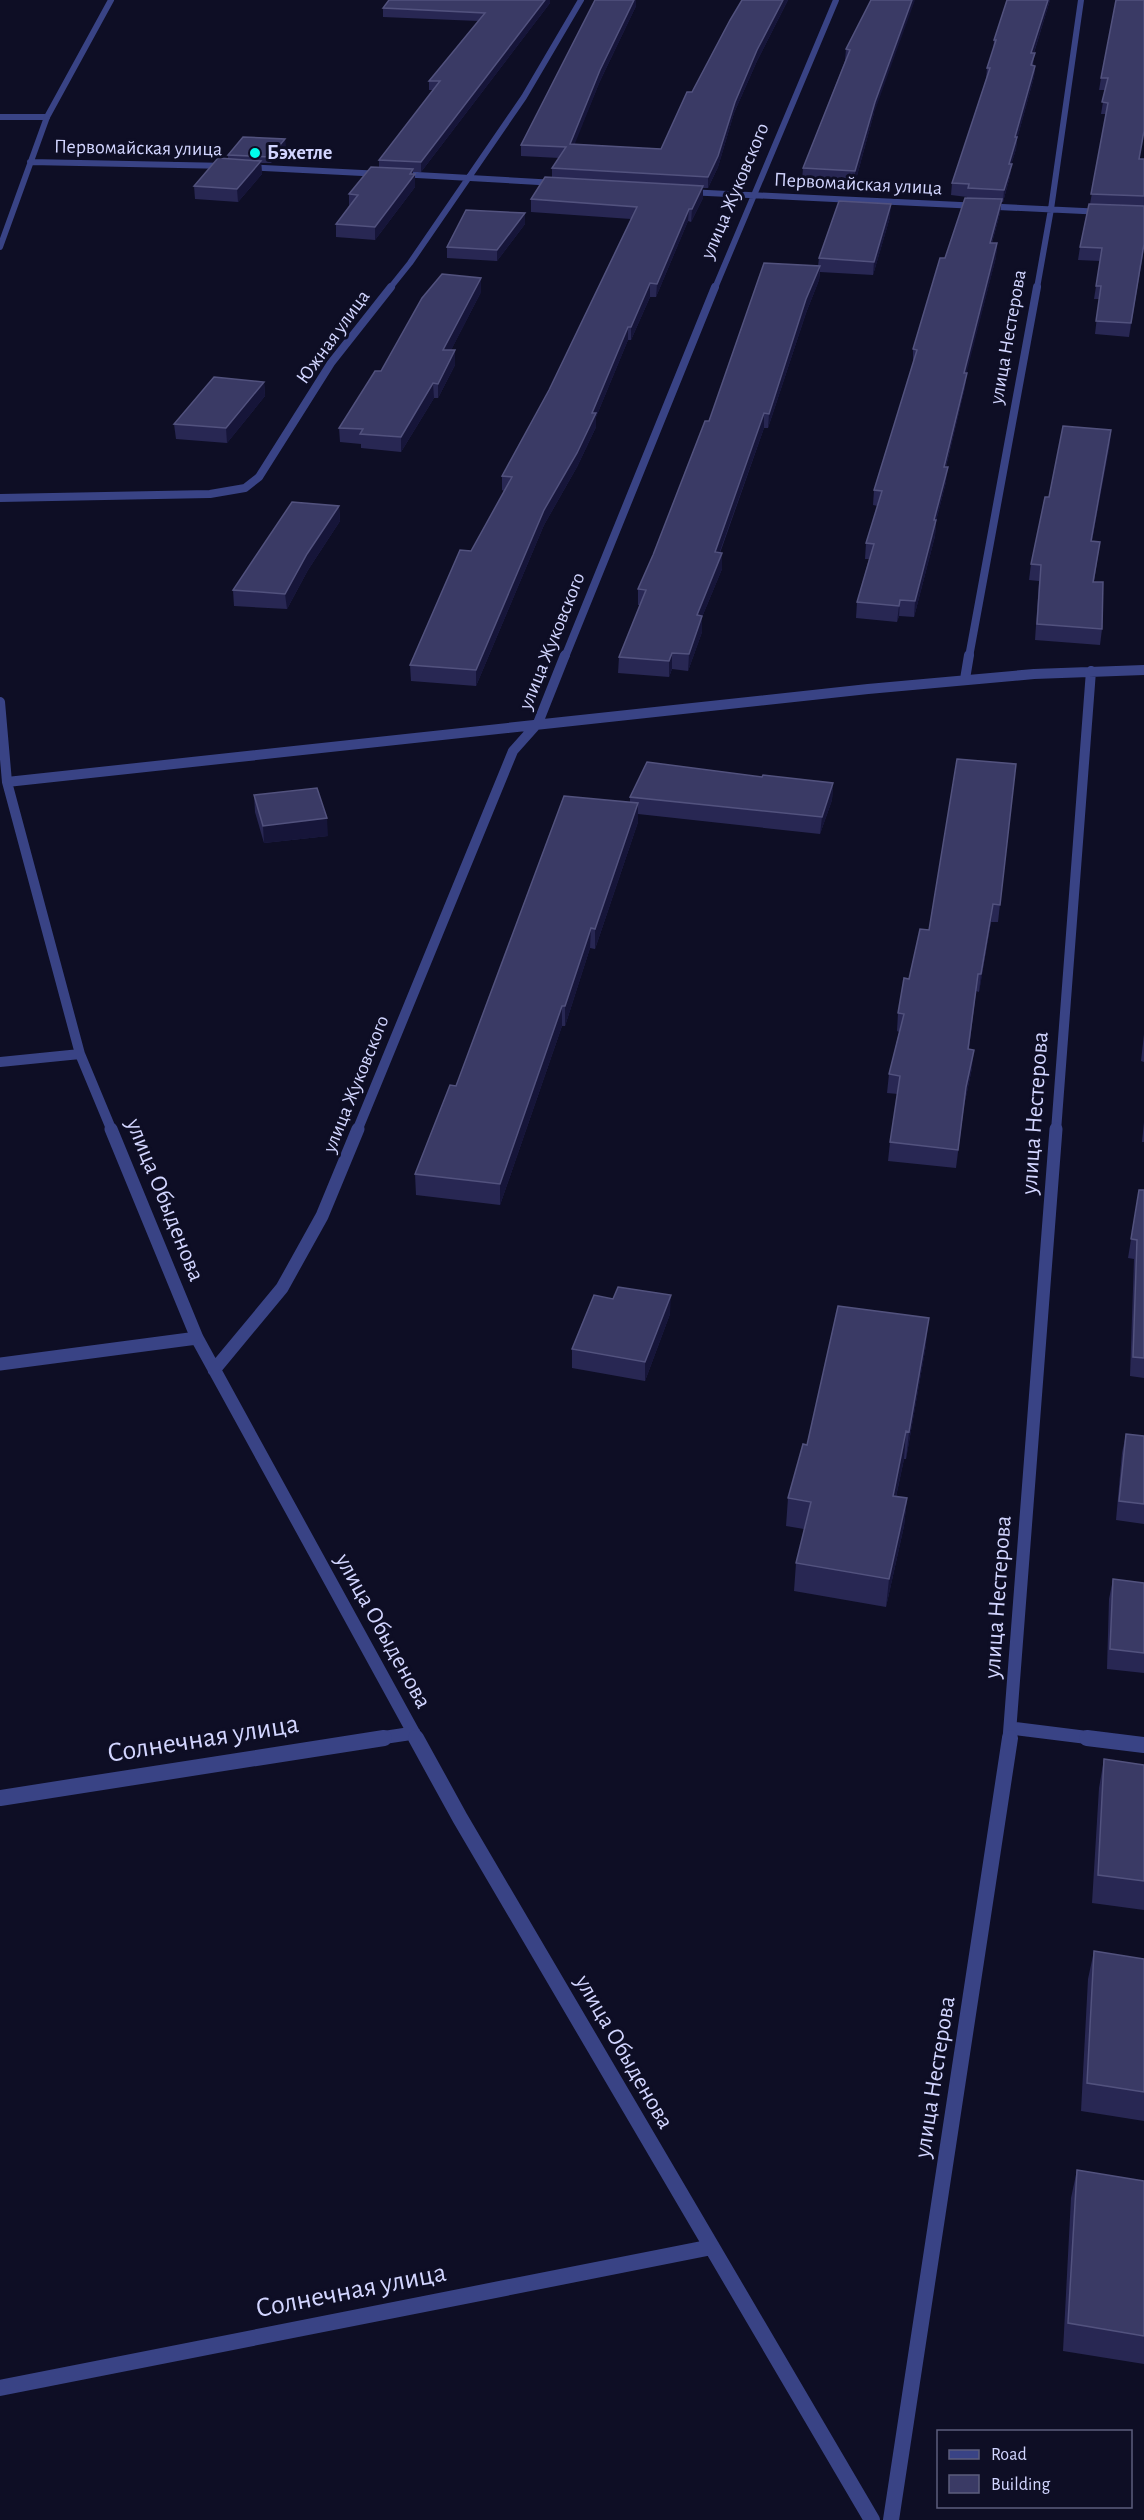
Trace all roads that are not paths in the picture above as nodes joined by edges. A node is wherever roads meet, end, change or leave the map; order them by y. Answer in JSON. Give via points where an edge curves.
{"nodes":[{"id":1,"x":111,"y":0,"type":"edge"},
{"id":2,"x":581,"y":0,"type":"edge"},
{"id":3,"x":836,"y":0,"type":"edge"},
{"id":4,"x":1081,"y":0,"type":"edge"},
{"id":5,"x":0,"y":117,"type":"edge"},
{"id":6,"x":47,"y":117,"type":"junction"},
{"id":7,"x":30,"y":162,"type":"junction"},
{"id":8,"x":468,"y":178,"type":"junction"},
{"id":9,"x":563,"y":184,"type":"edge"},
{"id":10,"x":681,"y":191,"type":"edge"},
{"id":11,"x":752,"y":196,"type":"junction"},
{"id":12,"x":1051,"y":209,"type":"junction"},
{"id":13,"x":1109,"y":212,"type":"edge"},
{"id":14,"x":0,"y":246,"type":"edge"},
{"id":15,"x":0,"y":498,"type":"edge"},
{"id":16,"x":1144,"y":670,"type":"edge"},
{"id":17,"x":1090,"y":671,"type":"junction"},
{"id":18,"x":965,"y":679,"type":"junction"},
{"id":19,"x":0,"y":702,"type":"edge"},
{"id":20,"x":538,"y":723,"type":"junction"},
{"id":21,"x":3,"y":764,"type":"edge"},
{"id":22,"x":7,"y":782,"type":"junction"},
{"id":23,"x":80,"y":1054,"type":"junction"},
{"id":24,"x":0,"y":1062,"type":"edge"},
{"id":25,"x":197,"y":1338,"type":"junction"},
{"id":26,"x":0,"y":1364,"type":"edge"},
{"id":27,"x":214,"y":1370,"type":"junction"},
{"id":28,"x":1011,"y":1728,"type":"junction"},
{"id":29,"x":414,"y":1732,"type":"junction"},
{"id":30,"x":1144,"y":1745,"type":"edge"},
{"id":31,"x":0,"y":1798,"type":"edge"},
{"id":32,"x":712,"y":2247,"type":"junction"},
{"id":33,"x":0,"y":2388,"type":"edge"},
{"id":34,"x":872,"y":2520,"type":"edge"},
{"id":35,"x":891,"y":2520,"type":"edge"}],
"edges":[{"from":1,"to":6,"type":"street"},
{"from":2,"to":8,"type":"street","name":"Южная улица","via":[[524,97]]},
{"from":3,"to":11,"type":"street","name":"улица Жуковского"},
{"from":4,"to":12,"type":"street","name":"улица Нестерова"},
{"from":5,"to":6,"type":"street"},
{"from":6,"to":7,"type":"street"},
{"from":7,"to":8,"type":"street","name":"Первомайская улица","via":[[169,163]]},
{"from":7,"to":14,"type":"street"},
{"from":8,"to":9,"type":"street","name":"Первомайская улица"},
{"from":8,"to":15,"type":"street","name":"Южная улица","via":[[410,263],[331,363],[252,483],[210,494]]},
{"from":10,"to":11,"type":"street","name":"Первомайская улица"},
{"from":11,"to":12,"type":"street","name":"Первомайская улица"},
{"from":11,"to":20,"type":"street","name":"улица Жуковского"},
{"from":12,"to":13,"type":"street","name":"Первомайская улица"},
{"from":12,"to":18,"type":"street","name":"улица Нестерова"},
{"from":16,"to":17,"type":"street"},
{"from":17,"to":18,"type":"street"},
{"from":17,"to":28,"type":"street","name":"улица Нестерова"},
{"from":18,"to":20,"type":"street"},
{"from":19,"to":21,"type":"street","name":"улица Обыденова"},
{"from":20,"to":22,"type":"street"},
{"from":20,"to":27,"type":"street","name":"улица Жуковского","via":[[513,751],[321,1216],[282,1288]]},
{"from":21,"to":22,"type":"street","name":"улица Обыденова"},
{"from":22,"to":23,"type":"street","name":"улица Обыденова"},
{"from":23,"to":24,"type":"street"},
{"from":23,"to":25,"type":"street","name":"улица Обыденова"},
{"from":25,"to":26,"type":"street"},
{"from":25,"to":27,"type":"street","name":"улица Обыденова"},
{"from":27,"to":29,"type":"street","name":"улица Обыденова"},
{"from":28,"to":30,"type":"street"},
{"from":28,"to":35,"type":"street","name":"улица Нестерова"},
{"from":29,"to":31,"type":"street","name":"Солнечная улица"},
{"from":29,"to":32,"type":"street","name":"улица Обыденова","via":[[460,1818]]},
{"from":32,"to":33,"type":"street","name":"Солнечная улица"},
{"from":32,"to":34,"type":"street","name":"улица Обыденова"}]}
